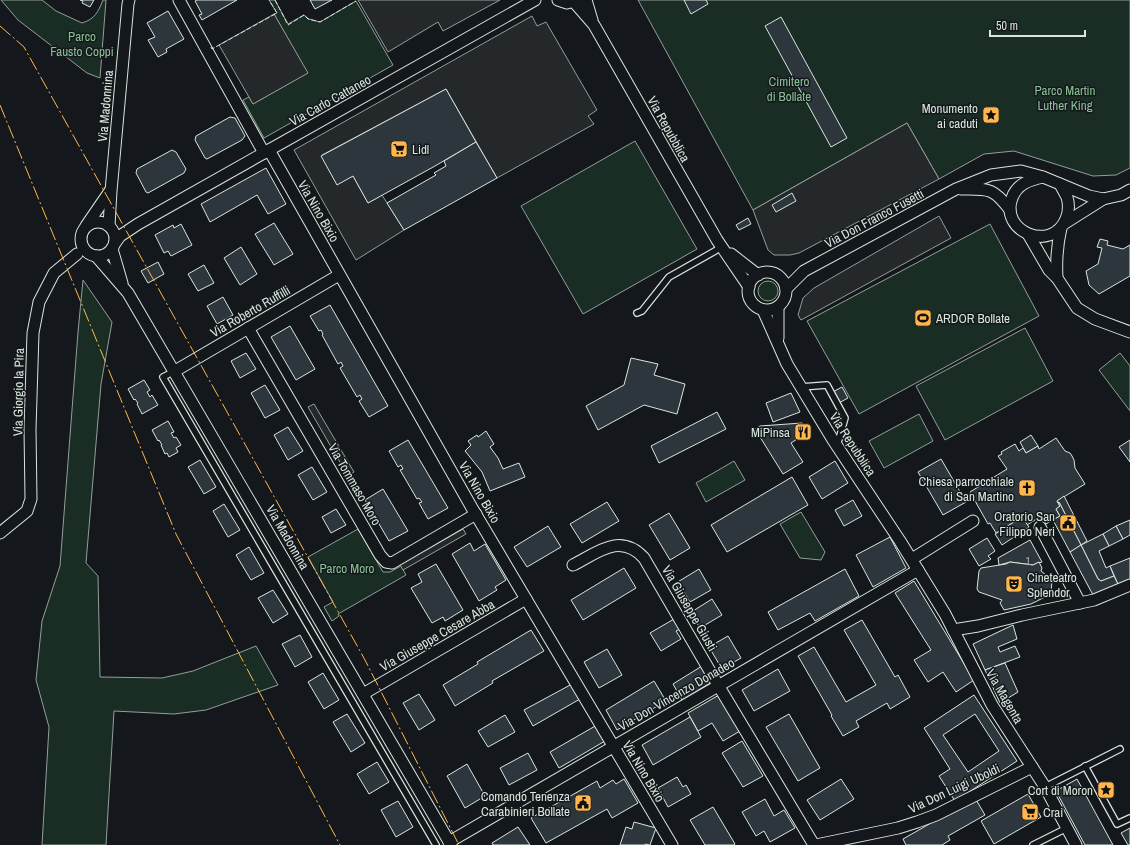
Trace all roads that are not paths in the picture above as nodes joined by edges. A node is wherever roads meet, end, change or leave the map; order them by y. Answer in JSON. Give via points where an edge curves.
{"nodes":[{"id":1,"x":179,"y":0,"type":"edge"},
{"id":2,"x":535,"y":0,"type":"edge"},
{"id":3,"x":558,"y":0,"type":"edge"},
{"id":4,"x":586,"y":0,"type":"edge"},
{"id":5,"x":128,"y":1,"type":"edge"},
{"id":6,"x":576,"y":1,"type":"edge"},
{"id":7,"x":594,"y":25,"type":"junction"},
{"id":8,"x":267,"y":152,"type":"junction"},
{"id":9,"x":1043,"y":178,"type":"junction"},
{"id":10,"x":1060,"y":184,"type":"junction"},
{"id":11,"x":956,"y":189,"type":"junction"},
{"id":12,"x":1130,"y":190,"type":"edge"},
{"id":13,"x":111,"y":191,"type":"junction"},
{"id":14,"x":1103,"y":200,"type":"junction"},
{"id":15,"x":1010,"y":210,"type":"junction"},
{"id":16,"x":138,"y":224,"type":"junction"},
{"id":17,"x":1062,"y":225,"type":"junction"},
{"id":18,"x":110,"y":226,"type":"junction"},
{"id":19,"x":83,"y":230,"type":"junction"},
{"id":20,"x":1028,"y":234,"type":"junction"},
{"id":21,"x":114,"y":246,"type":"junction"},
{"id":22,"x":722,"y":246,"type":"junction"},
{"id":23,"x":77,"y":254,"type":"dead end"},
{"id":24,"x":96,"y":256,"type":"junction"},
{"id":25,"x":804,"y":271,"type":"junction"},
{"id":26,"x":339,"y":275,"type":"junction"},
{"id":27,"x":758,"y":275,"type":"junction"},
{"id":28,"x":777,"y":275,"type":"junction"},
{"id":29,"x":1057,"y":278,"type":"junction"},
{"id":30,"x":122,"y":286,"type":"junction"},
{"id":31,"x":749,"y":287,"type":"junction"},
{"id":32,"x":786,"y":289,"type":"junction"},
{"id":33,"x":778,"y":307,"type":"junction"},
{"id":34,"x":763,"y":310,"type":"junction"},
{"id":35,"x":637,"y":313,"type":"dead end"},
{"id":36,"x":248,"y":328,"type":"junction"},
{"id":37,"x":1130,"y":332,"type":"edge"},
{"id":38,"x":778,"y":341,"type":"junction"},
{"id":39,"x":174,"y":371,"type":"junction"},
{"id":40,"x":800,"y":387,"type":"junction"},
{"id":41,"x":837,"y":446,"type":"junction"},
{"id":42,"x":476,"y":514,"type":"junction"},
{"id":43,"x":973,"y":521,"type":"dead end"},
{"id":44,"x":1040,"y":527,"type":"dead end"},
{"id":45,"x":0,"y":533,"type":"edge"},
{"id":46,"x":912,"y":559,"type":"junction"},
{"id":47,"x":573,"y":565,"type":"dead end"},
{"id":48,"x":918,"y":570,"type":"junction"},
{"id":49,"x":1130,"y":585,"type":"edge"},
{"id":50,"x":526,"y":599,"type":"junction"},
{"id":51,"x":1080,"y":603,"type":"junction"},
{"id":52,"x":954,"y":630,"type":"junction"},
{"id":53,"x":718,"y":685,"type":"junction"},
{"id":54,"x":363,"y":694,"type":"junction"},
{"id":55,"x":613,"y":747,"type":"junction"},
{"id":56,"x":1120,"y":748,"type":"dead end"},
{"id":57,"x":1085,"y":766,"type":"junction"},
{"id":58,"x":1032,"y":767,"type":"junction"},
{"id":59,"x":1045,"y":787,"type":"junction"},
{"id":60,"x":1130,"y":818,"type":"edge"},
{"id":61,"x":1067,"y":828,"type":"junction"},
{"id":62,"x":450,"y":844,"type":"edge"},
{"id":63,"x":436,"y":845,"type":"edge"},
{"id":64,"x":672,"y":845,"type":"edge"},
{"id":65,"x":815,"y":845,"type":"edge"},
{"id":66,"x":1033,"y":845,"type":"edge"},
{"id":67,"x":1076,"y":845,"type":"edge"}],
"edges":[{"from":1,"to":8,"type":"street","name":"Via Nino Bixio"},
{"from":2,"to":8,"type":"street","name":"Via Carlo Cattaneo"},
{"from":3,"to":6,"type":"street","via":[[567,3]]},
{"from":4,"to":7,"type":"street","name":"Via Repubblica"},
{"from":5,"to":13,"type":"street","name":"Via Madonnina"},
{"from":6,"to":7,"type":"street","name":"Via Repubblica"},
{"from":7,"to":22,"type":"street","name":"Via Repubblica"},
{"from":8,"to":16,"type":"street","name":"Via Carlo Cattaneo"},
{"from":8,"to":26,"type":"street","name":"Via Nino Bixio"},
{"from":9,"to":10,"type":"street"},
{"from":9,"to":11,"type":"street","name":"Via Don Franco Fusetti","via":[[1021,171],[991,175]]},
{"from":9,"to":15,"type":"street","via":[[1022,184],[1011,200]]},
{"from":10,"to":14,"type":"street"},
{"from":10,"to":17,"type":"street","via":[[1069,206],[1068,215]]},
{"from":11,"to":15,"type":"street","name":"Via Don Franco Fusetti","via":[[992,191],[1001,197]]},
{"from":11,"to":25,"type":"street","name":"Via Don Franco Fusetti"},
{"from":12,"to":14,"type":"street"},
{"from":13,"to":18,"type":"street","name":"Via Madonnina"},
{"from":13,"to":19,"type":"street"},
{"from":14,"to":17,"type":"street"},
{"from":15,"to":20,"type":"street","via":[[1016,225]]},
{"from":16,"to":18,"type":"street","name":"Via Carlo Cattaneo","via":[[118,228]]},
{"from":16,"to":21,"type":"street","name":"Via Carlo Cattaneo","via":[[120,236]]},
{"from":17,"to":20,"type":"street","via":[[1054,233],[1045,236]]},
{"from":17,"to":29,"type":"street","via":[[1057,245]]},
{"from":18,"to":19,"type":"street","via":[[98,222]]},
{"from":18,"to":21,"type":"street","via":[[116,238]]},
{"from":19,"to":24,"type":"street","via":[[83,247]]},
{"from":20,"to":29,"type":"street","via":[[1049,270]]},
{"from":21,"to":24,"type":"street","via":[[105,255]]},
{"from":21,"to":30,"type":"street","name":"Via Madonnina"},
{"from":22,"to":27,"type":"street","name":"Via Repubblica"},
{"from":22,"to":31,"type":"street","name":"Via Repubblica"},
{"from":22,"to":35,"type":"lane","via":[[668,277],[642,311]]},
{"from":23,"to":45,"type":"street","name":"Via Giorgio la Pira","via":[[54,273],[39,302],[33,333],[31,499],[27,510]]},
{"from":24,"to":30,"type":"street","name":"Via Madonnina"},
{"from":25,"to":28,"type":"street","name":"Via Don Franco Fusetti"},
{"from":25,"to":32,"type":"street","name":"Via Don Franco Fusetti"},
{"from":26,"to":36,"type":"street","name":"Via Roberto Ruffilli"},
{"from":26,"to":42,"type":"street","name":"Via Nino Bixio"},
{"from":27,"to":28,"type":"street","via":[[768,272]]},
{"from":27,"to":31,"type":"street"},
{"from":28,"to":32,"type":"street","via":[[782,279]]},
{"from":29,"to":37,"type":"street","via":[[1077,308],[1095,319]]},
{"from":30,"to":39,"type":"street","name":"Via Madonnina"},
{"from":31,"to":34,"type":"street","via":[[748,293],[753,304]]},
{"from":32,"to":33,"type":"street","via":[[784,299]]},
{"from":33,"to":34,"type":"street"},
{"from":33,"to":38,"type":"street","name":"Via Repubblica"},
{"from":34,"to":38,"type":"street","name":"Via Repubblica"},
{"from":36,"to":39,"type":"street","name":"Via Roberto Ruffilli"},
{"from":36,"to":42,"type":"street","name":"Via Tommaso Moro","via":[[386,562],[392,563]]},
{"from":38,"to":40,"type":"street","name":"Via Repubblica"},
{"from":39,"to":54,"type":"street","name":"Via Madonnina"},
{"from":39,"to":63,"type":"lane","via":[[163,377]]},
{"from":40,"to":41,"type":"street","name":"Via Repubblica"},
{"from":40,"to":41,"type":"lane","via":[[827,385],[845,418]]},
{"from":41,"to":46,"type":"street","name":"Via Repubblica"},
{"from":42,"to":50,"type":"street","name":"Via Nino Bixio"},
{"from":43,"to":46,"type":"street"},
{"from":44,"to":51,"type":"street"},
{"from":46,"to":48,"type":"street","name":"Via Magenta"},
{"from":47,"to":53,"type":"street","name":"Via Giuseppe Giusti","via":[[615,545],[627,546],[640,554]]},
{"from":48,"to":52,"type":"street","name":"Via Magenta"},
{"from":48,"to":53,"type":"street","name":"Via Don Vincenzo Donadeo"},
{"from":49,"to":51,"type":"street","via":[[1100,598]]},
{"from":50,"to":54,"type":"street","name":"Via Giuseppe Cesare Abba"},
{"from":50,"to":55,"type":"street","name":"Via Nino Bixio"},
{"from":51,"to":52,"type":"street"},
{"from":52,"to":58,"type":"street","name":"Via Magenta","via":[[992,705]]},
{"from":53,"to":55,"type":"street","name":"Via Don Vincenzo Donadeo"},
{"from":53,"to":65,"type":"street","name":"Via Giuseppe Giusti"},
{"from":54,"to":62,"type":"street","name":"Via Madonnina"},
{"from":55,"to":62,"type":"street","name":"Via Don Vincenzo Donadeo"},
{"from":55,"to":64,"type":"street","name":"Via Nino Bixio"},
{"from":56,"to":57,"type":"lane"},
{"from":57,"to":59,"type":"lane"},
{"from":57,"to":60,"type":"lane","via":[[1117,824]]},
{"from":58,"to":59,"type":"street","name":"Via Magenta"},
{"from":58,"to":65,"type":"street","name":"Via Don Luigi Uboldi","via":[[917,822]]},
{"from":59,"to":61,"type":"street","name":"Via Magenta"},
{"from":61,"to":66,"type":"lane"},
{"from":61,"to":67,"type":"street","name":"Via Magenta"}]}
